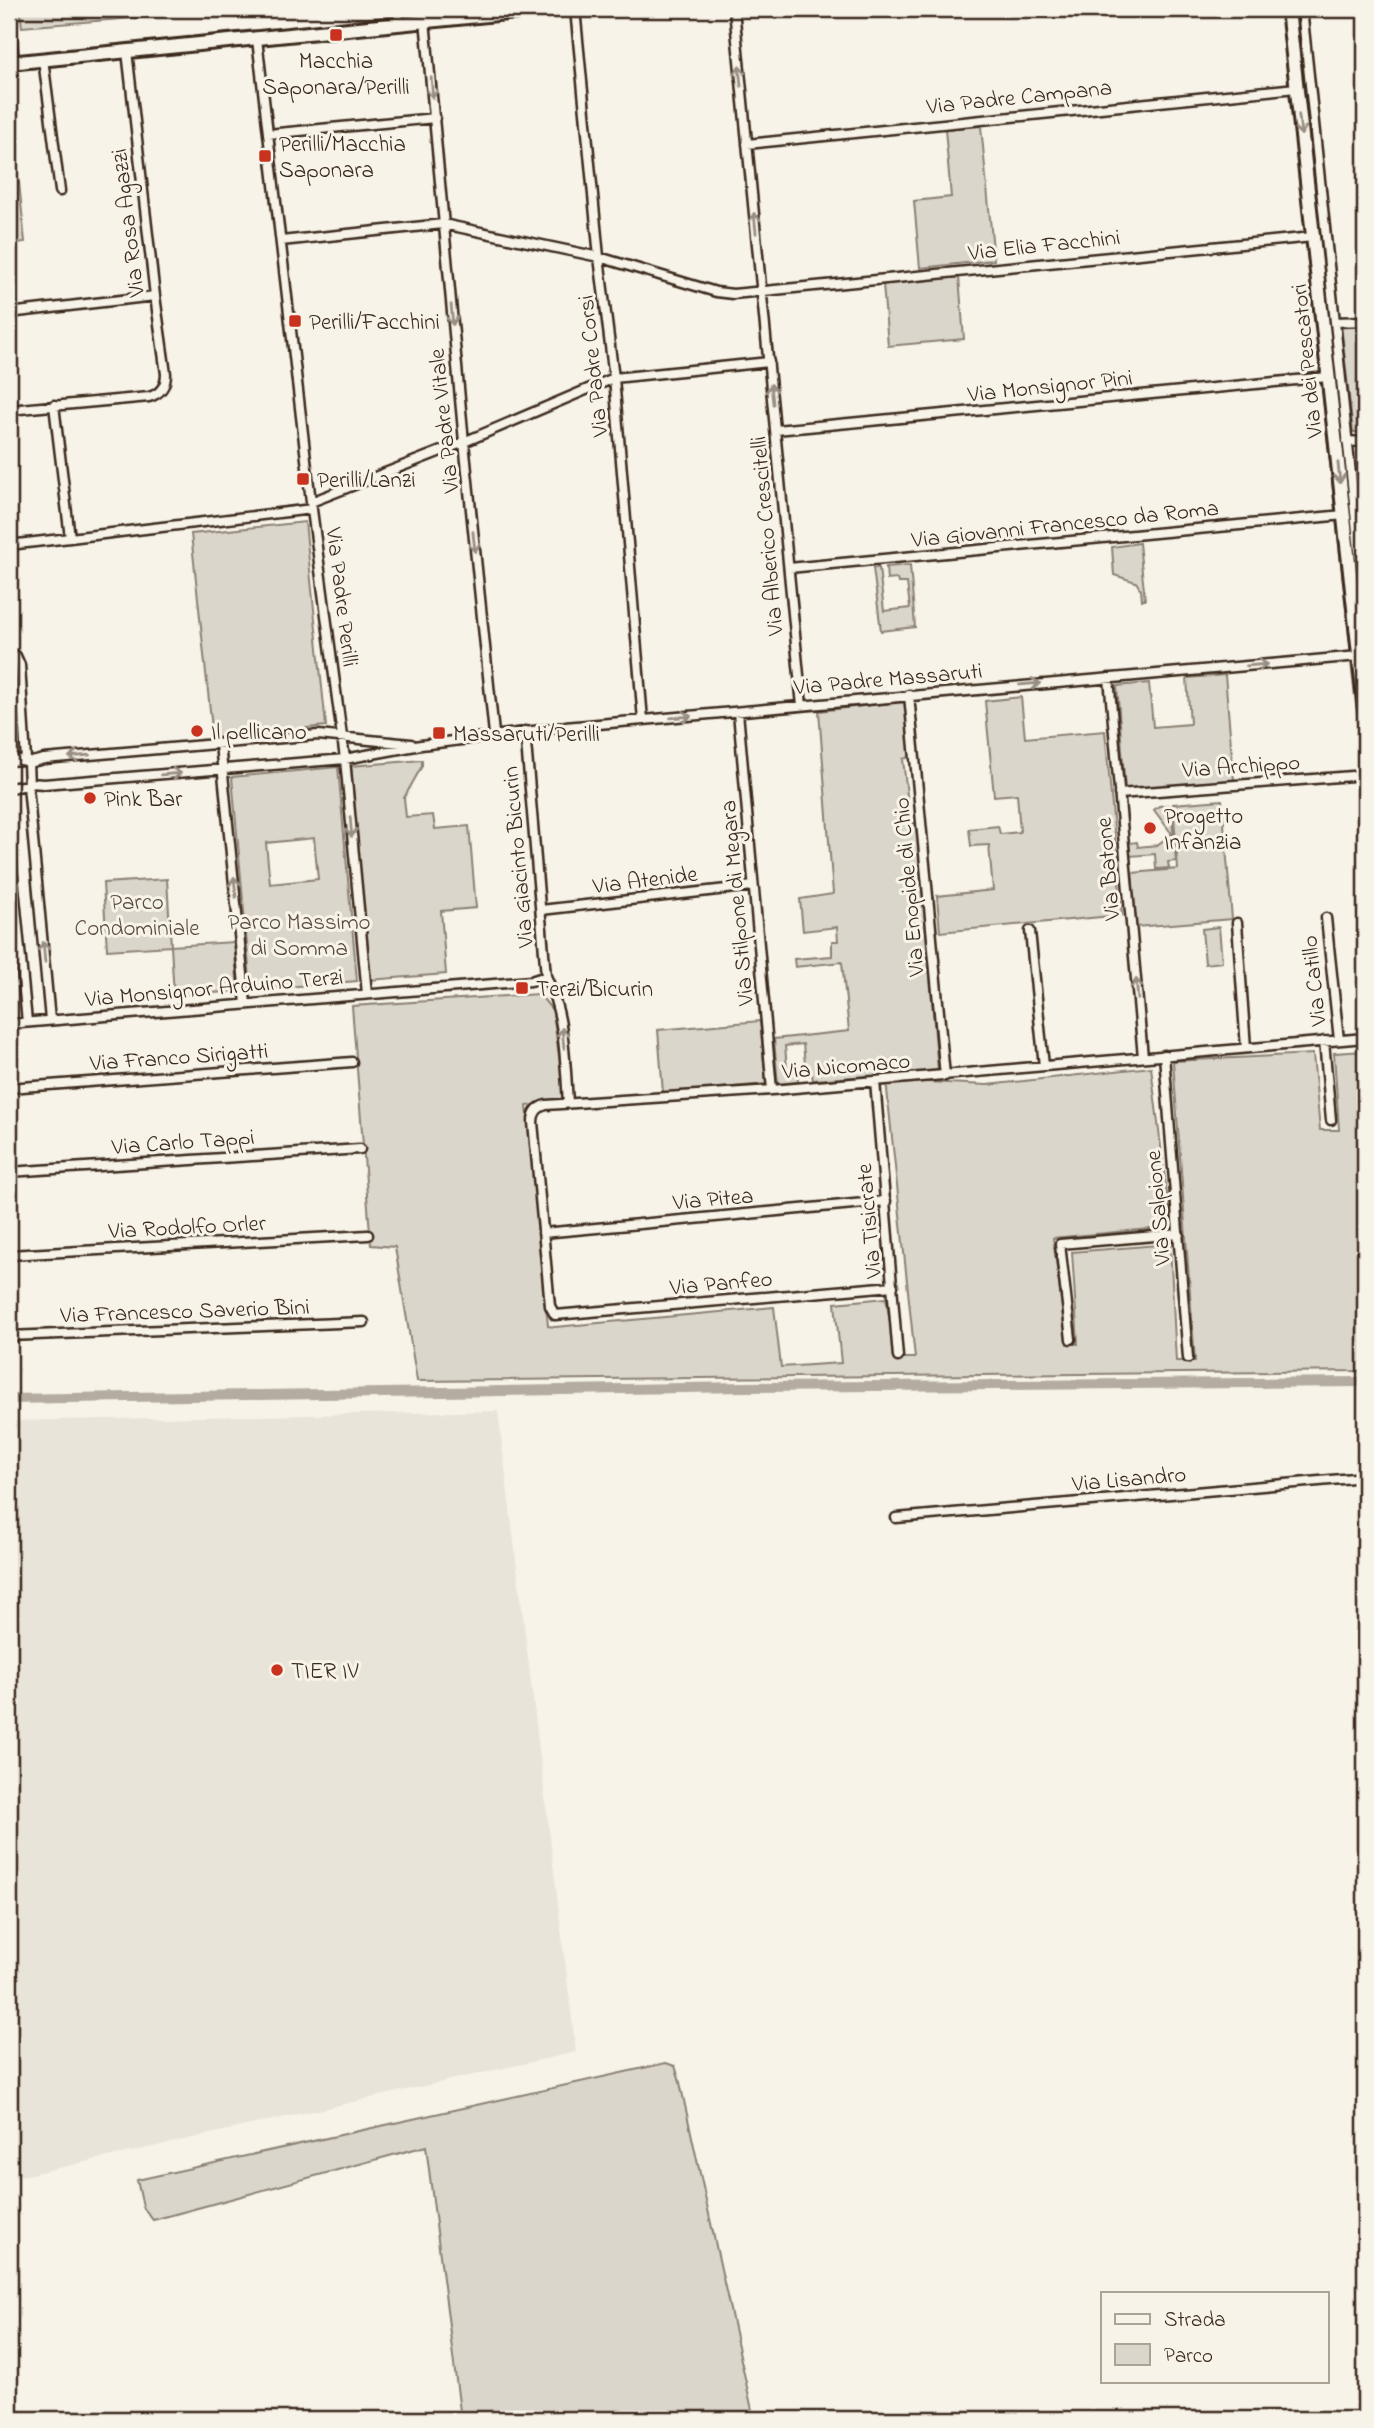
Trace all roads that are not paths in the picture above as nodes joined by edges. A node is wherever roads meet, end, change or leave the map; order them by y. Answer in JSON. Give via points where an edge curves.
{"nodes":[{"id":1,"x":9,"y":9,"type":"edge"},
{"id":2,"x":398,"y":9,"type":"edge"},
{"id":3,"x":547,"y":9,"type":"edge"},
{"id":4,"x":575,"y":9,"type":"edge"},
{"id":5,"x":734,"y":9,"type":"edge"},
{"id":6,"x":1288,"y":9,"type":"edge"},
{"id":7,"x":1302,"y":9,"type":"edge"},
{"id":8,"x":425,"y":15,"type":"edge"},
{"id":9,"x":399,"y":23,"type":"junction"},
{"id":10,"x":257,"y":39,"type":"junction"},
{"id":11,"x":127,"y":51,"type":"junction"},
{"id":12,"x":43,"y":60,"type":"junction"},
{"id":13,"x":11,"y":63,"type":"edge"},
{"id":14,"x":1296,"y":88,"type":"junction"},
{"id":15,"x":435,"y":118,"type":"junction"},
{"id":16,"x":268,"y":134,"type":"junction"},
{"id":17,"x":747,"y":144,"type":"junction"},
{"id":18,"x":60,"y":191,"type":"dead end"},
{"id":19,"x":443,"y":224,"type":"junction"},
{"id":20,"x":1307,"y":238,"type":"junction"},
{"id":21,"x":281,"y":241,"type":"junction"},
{"id":22,"x":599,"y":257,"type":"junction"},
{"id":23,"x":761,"y":291,"type":"junction"},
{"id":24,"x":155,"y":296,"type":"junction"},
{"id":25,"x":9,"y":313,"type":"edge"},
{"id":26,"x":1365,"y":321,"type":"edge"},
{"id":27,"x":1335,"y":323,"type":"junction"},
{"id":28,"x":769,"y":362,"type":"junction"},
{"id":29,"x":614,"y":378,"type":"junction"},
{"id":30,"x":1323,"y":378,"type":"junction"},
{"id":31,"x":54,"y":405,"type":"junction"},
{"id":32,"x":9,"y":410,"type":"edge"},
{"id":33,"x":776,"y":430,"type":"junction"},
{"id":34,"x":1347,"y":441,"type":"junction"},
{"id":35,"x":464,"y":442,"type":"junction"},
{"id":36,"x":1365,"y":442,"type":"edge"},
{"id":37,"x":312,"y":506,"type":"junction"},
{"id":38,"x":1340,"y":515,"type":"junction"},
{"id":39,"x":70,"y":538,"type":"junction"},
{"id":40,"x":9,"y":545,"type":"edge"},
{"id":41,"x":789,"y":568,"type":"junction"},
{"id":42,"x":1365,"y":607,"type":"edge"},
{"id":43,"x":9,"y":653,"type":"edge"},
{"id":44,"x":1354,"y":657,"type":"junction"},
{"id":45,"x":1110,"y":678,"type":"junction"},
{"id":46,"x":909,"y":695,"type":"junction"},
{"id":47,"x":802,"y":706,"type":"junction"},
{"id":48,"x":1365,"y":708,"type":"edge"},
{"id":49,"x":738,"y":712,"type":"junction"},
{"id":50,"x":643,"y":720,"type":"junction"},
{"id":51,"x":525,"y":731,"type":"junction"},
{"id":52,"x":494,"y":734,"type":"junction"},
{"id":53,"x":342,"y":736,"type":"junction"},
{"id":54,"x":220,"y":744,"type":"junction"},
{"id":55,"x":421,"y":745,"type":"junction"},
{"id":56,"x":345,"y":759,"type":"junction"},
{"id":57,"x":9,"y":761,"type":"edge"},
{"id":58,"x":25,"y":761,"type":"junction"},
{"id":59,"x":223,"y":770,"type":"junction"},
{"id":60,"x":1362,"y":775,"type":"edge"},
{"id":61,"x":28,"y":784,"type":"junction"},
{"id":62,"x":9,"y":788,"type":"edge"},
{"id":63,"x":1119,"y":794,"type":"junction"},
{"id":64,"x":9,"y":836,"type":"edge"},
{"id":65,"x":753,"y":886,"type":"junction"},
{"id":66,"x":541,"y":910,"type":"junction"},
{"id":67,"x":1326,"y":918,"type":"dead end"},
{"id":68,"x":1237,"y":923,"type":"dead end"},
{"id":69,"x":1030,"y":932,"type":"dead end"},
{"id":70,"x":546,"y":976,"type":"junction"},
{"id":71,"x":367,"y":994,"type":"junction"},
{"id":72,"x":246,"y":1004,"type":"junction"},
{"id":73,"x":50,"y":1020,"type":"junction"},
{"id":74,"x":27,"y":1022,"type":"junction"},
{"id":75,"x":9,"y":1024,"type":"edge"},
{"id":76,"x":1365,"y":1038,"type":"edge"},
{"id":77,"x":1339,"y":1040,"type":"junction"},
{"id":78,"x":1324,"y":1041,"type":"junction"},
{"id":79,"x":1245,"y":1048,"type":"junction"},
{"id":80,"x":1164,"y":1055,"type":"junction"},
{"id":81,"x":1143,"y":1057,"type":"junction"},
{"id":82,"x":352,"y":1062,"type":"dead end"},
{"id":83,"x":1044,"y":1066,"type":"junction"},
{"id":84,"x":945,"y":1076,"type":"junction"},
{"id":85,"x":875,"y":1081,"type":"junction"},
{"id":86,"x":9,"y":1087,"type":"edge"},
{"id":87,"x":772,"y":1090,"type":"junction"},
{"id":88,"x":568,"y":1103,"type":"junction"},
{"id":89,"x":1331,"y":1120,"type":"dead end"},
{"id":90,"x":359,"y":1149,"type":"dead end"},
{"id":91,"x":9,"y":1172,"type":"edge"},
{"id":92,"x":886,"y":1201,"type":"junction"},
{"id":93,"x":543,"y":1233,"type":"junction"},
{"id":94,"x":1179,"y":1234,"type":"junction"},
{"id":95,"x":368,"y":1235,"type":"dead end"},
{"id":96,"x":9,"y":1255,"type":"edge"},
{"id":97,"x":893,"y":1286,"type":"junction"},
{"id":98,"x":553,"y":1314,"type":"joint"},
{"id":99,"x":363,"y":1322,"type":"dead end"},
{"id":100,"x":9,"y":1336,"type":"edge"},
{"id":101,"x":1071,"y":1339,"type":"dead end"},
{"id":102,"x":898,"y":1357,"type":"dead end"},
{"id":103,"x":1188,"y":1358,"type":"dead end"},
{"id":104,"x":1365,"y":1477,"type":"edge"},
{"id":105,"x":896,"y":1518,"type":"dead end"}],
"edges":[{"from":1,"to":13,"type":"street"},
{"from":2,"to":9,"type":"street"},
{"from":3,"to":8,"type":"street"},
{"from":4,"to":22,"type":"street","name":"Via Padre Corsi"},
{"from":17,"to":5,"type":"street","one_way":true},
{"from":6,"to":14,"type":"street","name":"Via dei Pescatori"},
{"from":7,"to":27,"type":"street","name":"Via dei Pescatori"},
{"from":8,"to":9,"type":"street"},
{"from":8,"to":15,"type":"street","name":"Via Padre Vitale","one_way":true},
{"from":9,"to":10,"type":"street"},
{"from":10,"to":11,"type":"street"},
{"from":10,"to":16,"type":"street","name":"Via Padre Perilli"},
{"from":11,"to":12,"type":"street"},
{"from":11,"to":24,"type":"street","name":"Via Rosa Agazzi"},
{"from":12,"to":13,"type":"street"},
{"from":12,"to":18,"type":"street"},
{"from":14,"to":17,"type":"street","name":"Via Padre Campana"},
{"from":14,"to":20,"type":"street","name":"Via dei Pescatori","one_way":true},
{"from":15,"to":16,"type":"street"},
{"from":15,"to":19,"type":"street","name":"Via Padre Vitale"},
{"from":16,"to":21,"type":"street","name":"Via Padre Perilli"},
{"from":23,"to":17,"type":"street","one_way":true},
{"from":19,"to":21,"type":"street"},
{"from":19,"to":22,"type":"street"},
{"from":19,"to":35,"type":"street","name":"Via Padre Vitale","one_way":true},
{"from":20,"to":23,"type":"street","name":"Via Elia Facchini"},
{"from":20,"to":30,"type":"street","name":"Via dei Pescatori"},
{"from":21,"to":37,"type":"street","name":"Via Padre Perilli"},
{"from":22,"to":23,"type":"street","name":"Via Elia Facchini","via":[[716,292]]},
{"from":22,"to":29,"type":"street","name":"Via Padre Corsi"},
{"from":23,"to":28,"type":"street","name":"Via Alberico Crescitelli"},
{"from":24,"to":25,"type":"street"},
{"from":24,"to":31,"type":"street","name":"Via Rosa Agazzi","via":[[166,374],[161,390],[149,397]]},
{"from":26,"to":27,"type":"street"},
{"from":27,"to":34,"type":"street","name":"Via dei Pescatori"},
{"from":28,"to":29,"type":"street"},
{"from":33,"to":28,"type":"street","name":"Via Alberico Crescitelli","one_way":true},
{"from":29,"to":35,"type":"street"},
{"from":29,"to":50,"type":"street","name":"Via Padre Corsi"},
{"from":30,"to":33,"type":"street","name":"Via Monsignor Pini"},
{"from":30,"to":38,"type":"street","name":"Via dei Pescatori","one_way":true},
{"from":31,"to":32,"type":"street"},
{"from":31,"to":39,"type":"street"},
{"from":33,"to":41,"type":"street","name":"Via Alberico Crescitelli"},
{"from":34,"to":36,"type":"street"},
{"from":34,"to":42,"type":"street","name":"Via dei Pescatori"},
{"from":35,"to":37,"type":"street"},
{"from":35,"to":52,"type":"street","name":"Via Padre Vitale","one_way":true},
{"from":37,"to":39,"type":"street"},
{"from":37,"to":53,"type":"street","name":"Via Padre Perilli"},
{"from":38,"to":41,"type":"street","name":"Via Giovanni Francesco da Roma"},
{"from":38,"to":44,"type":"street","name":"Via dei Pescatori"},
{"from":39,"to":40,"type":"street"},
{"from":41,"to":47,"type":"street","name":"Via Alberico Crescitelli"},
{"from":43,"to":58,"type":"street","via":[[20,664]]},
{"from":45,"to":44,"type":"street","name":"Via Padre Massaruti","one_way":true},
{"from":44,"to":48,"type":"street","name":"Via dei Pescatori"},
{"from":46,"to":45,"type":"street","name":"Via Padre Massaruti","one_way":true},
{"from":45,"to":63,"type":"street","name":"Via Batone"},
{"from":46,"to":47,"type":"street","name":"Via Padre Massaruti"},
{"from":46,"to":84,"type":"street","name":"Via Enopide di Chio"},
{"from":47,"to":49,"type":"street","name":"Via Padre Massaruti"},
{"from":50,"to":49,"type":"street","name":"Via Padre Massaruti","one_way":true},
{"from":49,"to":65,"type":"street","name":"Via Stilpone di Megara"},
{"from":50,"to":51,"type":"street","name":"Via Padre Massaruti"},
{"from":51,"to":52,"type":"street","name":"Via Padre Massaruti"},
{"from":51,"to":66,"type":"street","name":"Via Giacinto Bicurin"},
{"from":52,"to":55,"type":"street","name":"Via Padre Massaruti"},
{"from":53,"to":54,"type":"street","name":"Via Padre Massaruti"},
{"from":53,"to":55,"type":"street","name":"Via Padre Massaruti"},
{"from":53,"to":56,"type":"street","name":"Via Padre Perilli"},
{"from":54,"to":58,"type":"street","name":"Via Padre Massaruti","one_way":true},
{"from":54,"to":59,"type":"street"},
{"from":55,"to":56,"type":"street","name":"Via Padre Massaruti"},
{"from":56,"to":59,"type":"street","name":"Via Padre Massaruti"},
{"from":56,"to":71,"type":"street","name":"Via Padre Perilli","one_way":true},
{"from":57,"to":58,"type":"street","name":"Via Padre Massaruti"},
{"from":58,"to":61,"type":"street"},
{"from":61,"to":59,"type":"street","name":"Via Padre Massaruti","one_way":true},
{"from":72,"to":59,"type":"street","one_way":true},
{"from":60,"to":63,"type":"street","name":"Via Archippo"},
{"from":61,"to":62,"type":"street","name":"Via Padre Massaruti"},
{"from":73,"to":61,"type":"street","one_way":true},
{"from":81,"to":63,"type":"street","name":"Via Batone","one_way":true},
{"from":64,"to":74,"type":"street"},
{"from":65,"to":66,"type":"street","name":"Via Atenide"},
{"from":65,"to":87,"type":"street","name":"Via Stilpone di Megara"},
{"from":66,"to":70,"type":"street","name":"Via Giacinto Bicurin"},
{"from":67,"to":77,"type":"street","name":"Via Catillo"},
{"from":68,"to":79,"type":"street"},
{"from":69,"to":83,"type":"street"},
{"from":70,"to":71,"type":"street","name":"Via Monsignor Arduino Terzi"},
{"from":88,"to":70,"type":"street","name":"Via Giacinto Bicurin","one_way":true,"via":[[561,1016]]},
{"from":71,"to":72,"type":"street","name":"Via Monsignor Arduino Terzi"},
{"from":72,"to":73,"type":"street","name":"Via Monsignor Arduino Terzi"},
{"from":73,"to":74,"type":"street","name":"Via Monsignor Arduino Terzi"},
{"from":74,"to":75,"type":"street","name":"Via Monsignor Arduino Terzi"},
{"from":76,"to":77,"type":"street","name":"Via Nicomaco"},
{"from":77,"to":78,"type":"street","name":"Via Nicomaco"},
{"from":78,"to":79,"type":"street","name":"Via Nicomaco"},
{"from":78,"to":89,"type":"street"},
{"from":79,"to":80,"type":"street","name":"Via Nicomaco"},
{"from":80,"to":81,"type":"street","name":"Via Nicomaco"},
{"from":80,"to":94,"type":"street","name":"Via Salpione"},
{"from":81,"to":83,"type":"street","name":"Via Nicomaco"},
{"from":82,"to":86,"type":"street","name":"Via Franco Sirigatti"},
{"from":83,"to":84,"type":"street","name":"Via Nicomaco"},
{"from":84,"to":85,"type":"street","name":"Via Nicomaco"},
{"from":85,"to":87,"type":"street","name":"Via Nicomaco"},
{"from":85,"to":92,"type":"street","name":"Via Tisicrate"},
{"from":87,"to":88,"type":"street","name":"Via Nicomaco"},
{"from":88,"to":93,"type":"street","name":"Via Nicomaco","via":[[543,1105],[534,1117]]},
{"from":90,"to":91,"type":"street","name":"Via Carlo Tappi"},
{"from":92,"to":93,"type":"street","name":"Via Pitea"},
{"from":92,"to":97,"type":"street","name":"Via Tisicrate"},
{"from":93,"to":98,"type":"street","name":"Via Nicomaco"},
{"from":94,"to":101,"type":"street","via":[[1060,1244]]},
{"from":94,"to":103,"type":"street","name":"Via Salpione"},
{"from":95,"to":96,"type":"street","name":"Via Rodolfo Orler"},
{"from":97,"to":98,"type":"street","name":"Via Panfeo"},
{"from":97,"to":102,"type":"street","name":"Via Tisicrate"},
{"from":99,"to":100,"type":"street","name":"Via Francesco Saverio Bini"},
{"from":104,"to":105,"type":"street","name":"Via Lisandro"}]}
